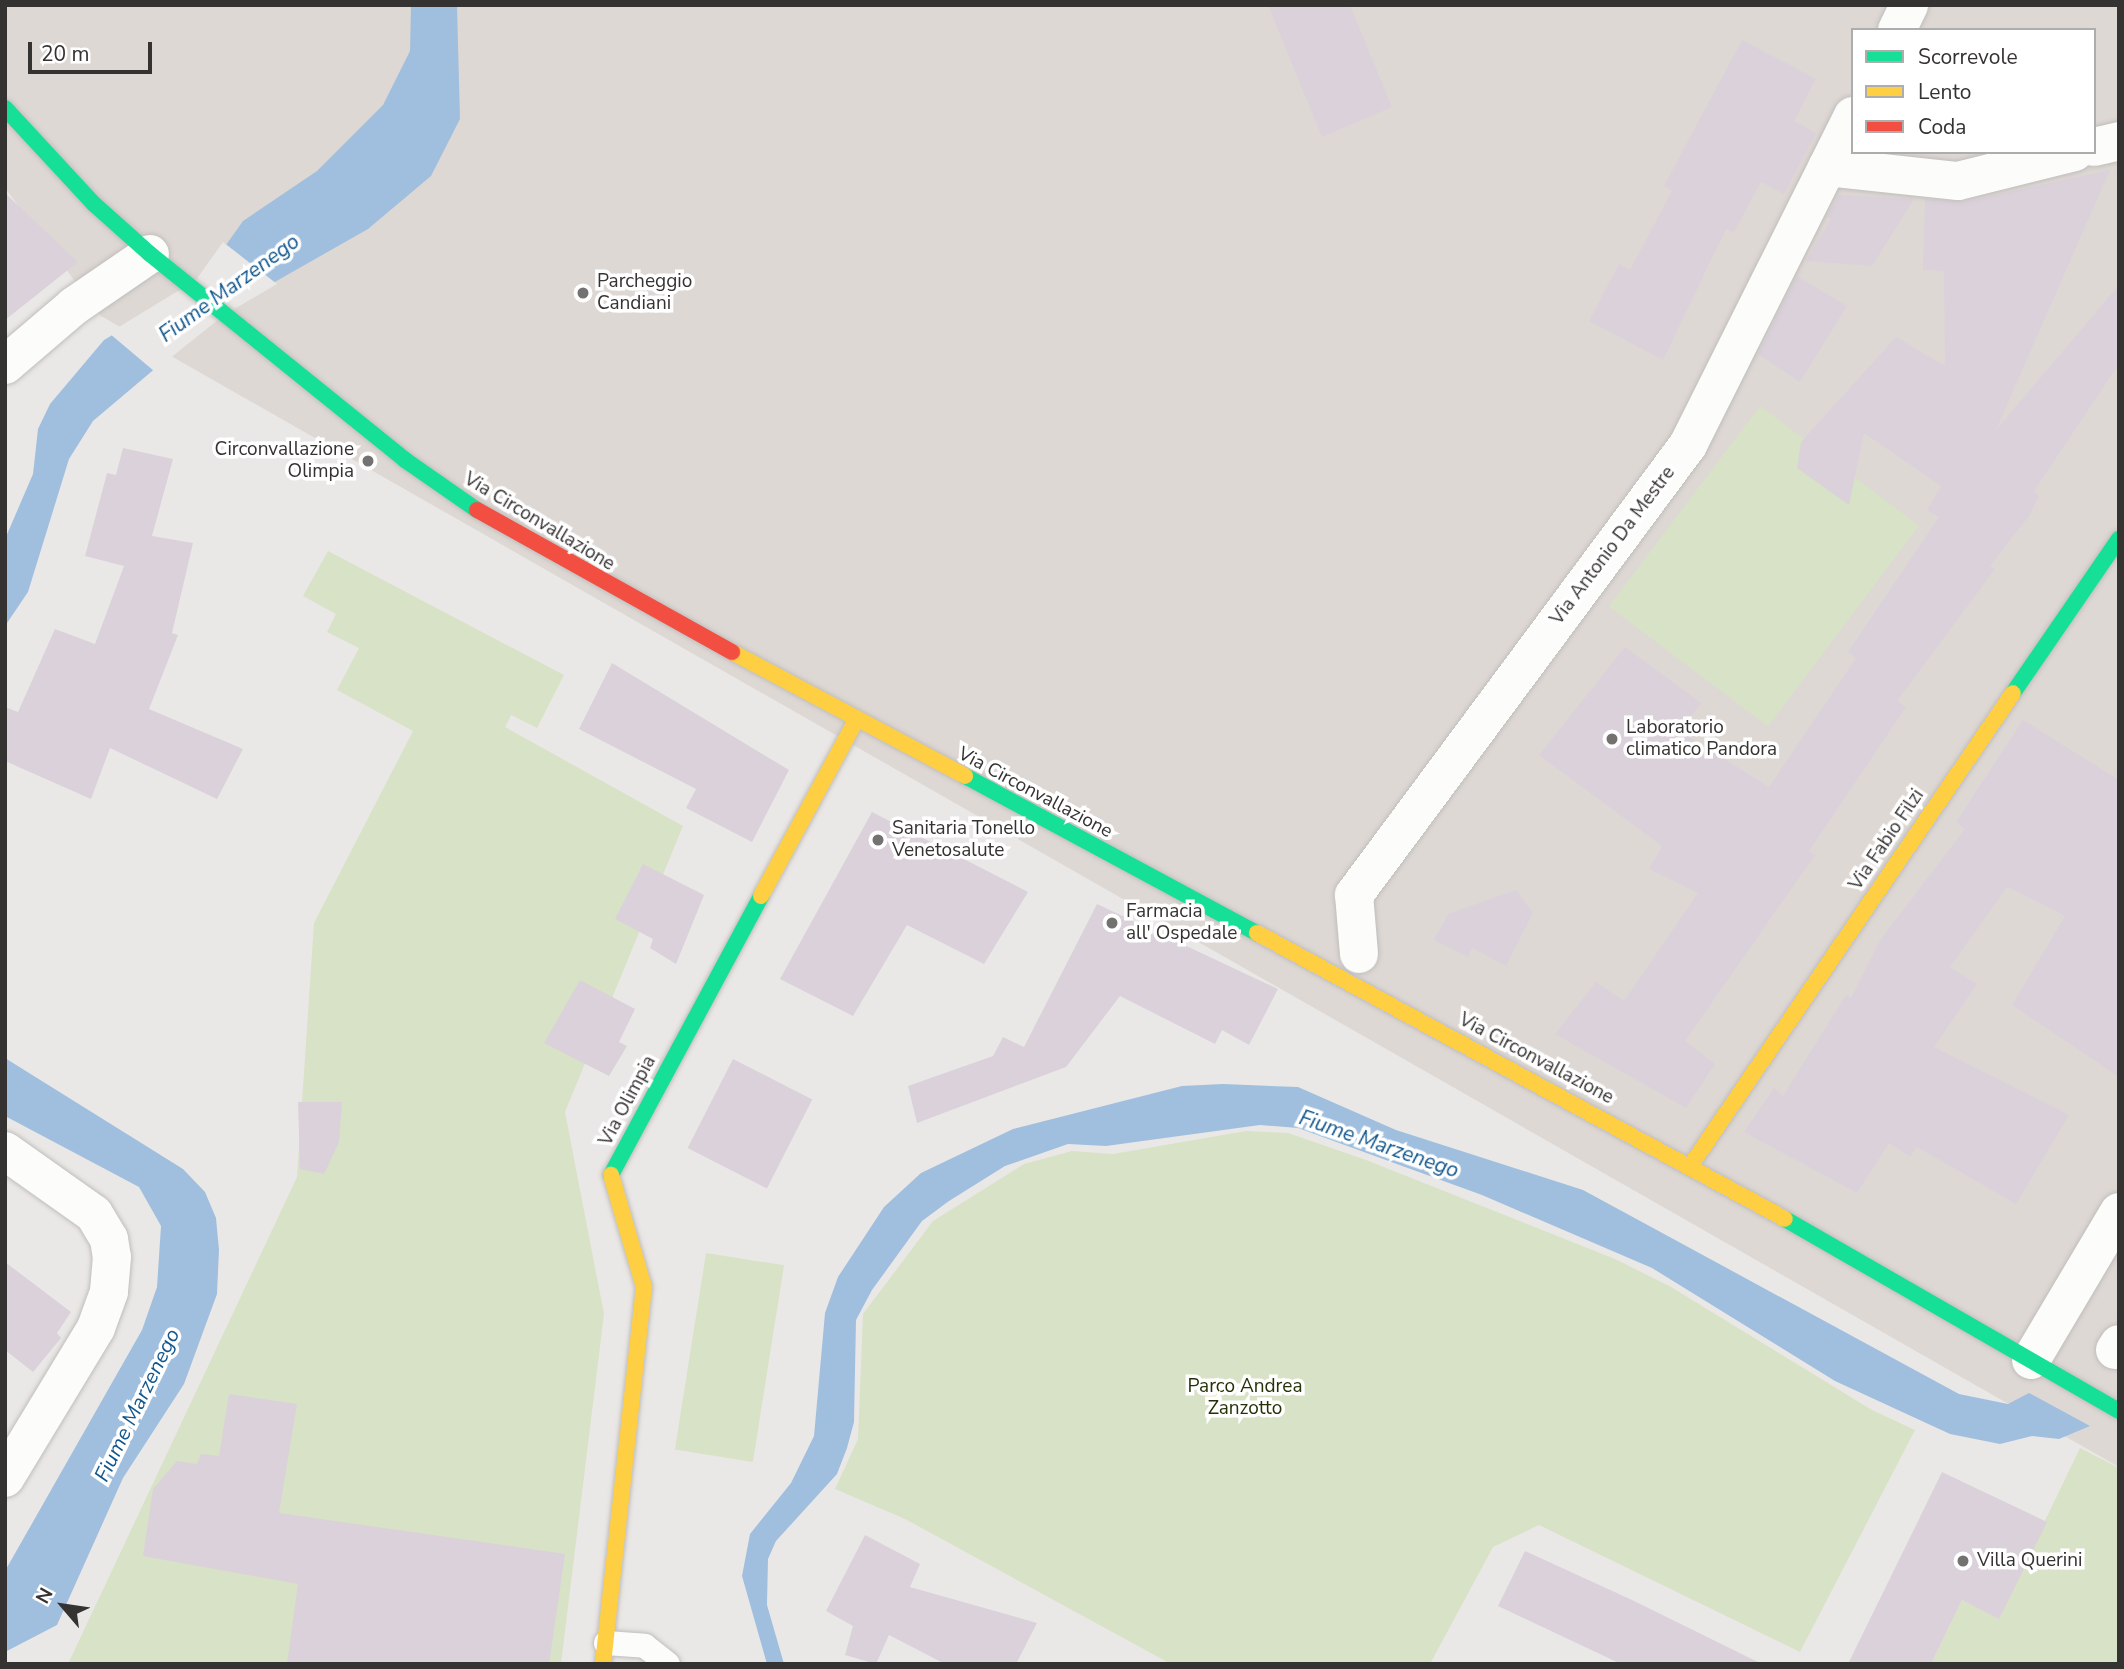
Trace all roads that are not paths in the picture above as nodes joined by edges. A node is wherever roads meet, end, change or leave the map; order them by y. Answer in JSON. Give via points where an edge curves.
{"nodes":[{"id":1,"x":1909,"y":5,"type":"edge"},
{"id":2,"x":1898,"y":28,"type":"edge"},
{"id":3,"x":5,"y":108,"type":"edge"},
{"id":4,"x":1851,"y":121,"type":"edge"},
{"id":5,"x":2119,"y":141,"type":"edge"},
{"id":6,"x":2096,"y":147,"type":"edge"},
{"id":7,"x":2066,"y":154,"type":"edge"},
{"id":8,"x":1827,"y":167,"type":"junction"},
{"id":9,"x":150,"y":254,"type":"junction"},
{"id":10,"x":5,"y":365,"type":"edge"},
{"id":11,"x":2119,"y":540,"type":"edge"},
{"id":12,"x":856,"y":720,"type":"junction"},
{"id":13,"x":1359,"y":954,"type":"dead end"},
{"id":14,"x":5,"y":1151,"type":"edge"},
{"id":15,"x":1691,"y":1165,"type":"junction"},
{"id":16,"x":2119,"y":1212,"type":"edge"},
{"id":17,"x":2031,"y":1360,"type":"junction"},
{"id":18,"x":2119,"y":1411,"type":"edge"},
{"id":19,"x":5,"y":1478,"type":"edge"},
{"id":20,"x":604,"y":1654,"type":"edge"},
{"id":21,"x":668,"y":1664,"type":"edge"}],
"edges":[{"from":1,"to":2,"type":"street"},
{"from":3,"to":9,"type":"street","name":"Via Circonvallazione","via":[[94,204]]},
{"from":4,"to":8,"type":"street","name":"Via Antonio Da Mestre"},
{"from":5,"to":6,"type":"street"},
{"from":7,"to":8,"type":"street","via":[[1958,181]]},
{"from":8,"to":13,"type":"street","name":"Via Antonio Da Mestre","via":[[1688,444],[1354,895]]},
{"from":9,"to":10,"type":"street","via":[[74,306]]},
{"from":9,"to":12,"type":"street","name":"Via Circonvallazione","via":[[405,460],[507,531]]},
{"from":11,"to":15,"type":"street","name":"Via Fabio Filzi"},
{"from":12,"to":15,"type":"street","name":"Via Circonvallazione"},
{"from":12,"to":20,"type":"street","name":"Via Olimpia","via":[[611,1175],[645,1287]]},
{"from":14,"to":19,"type":"street","via":[[94,1214],[109,1239],[112,1257],[109,1292],[96,1328]]},
{"from":15,"to":17,"type":"street","name":"Via Circonvallazione"},
{"from":16,"to":17,"type":"street"},
{"from":17,"to":18,"type":"street","name":"Via Circonvallazione"},
{"from":20,"to":21,"type":"lane","via":[[645,1646]]}]}
